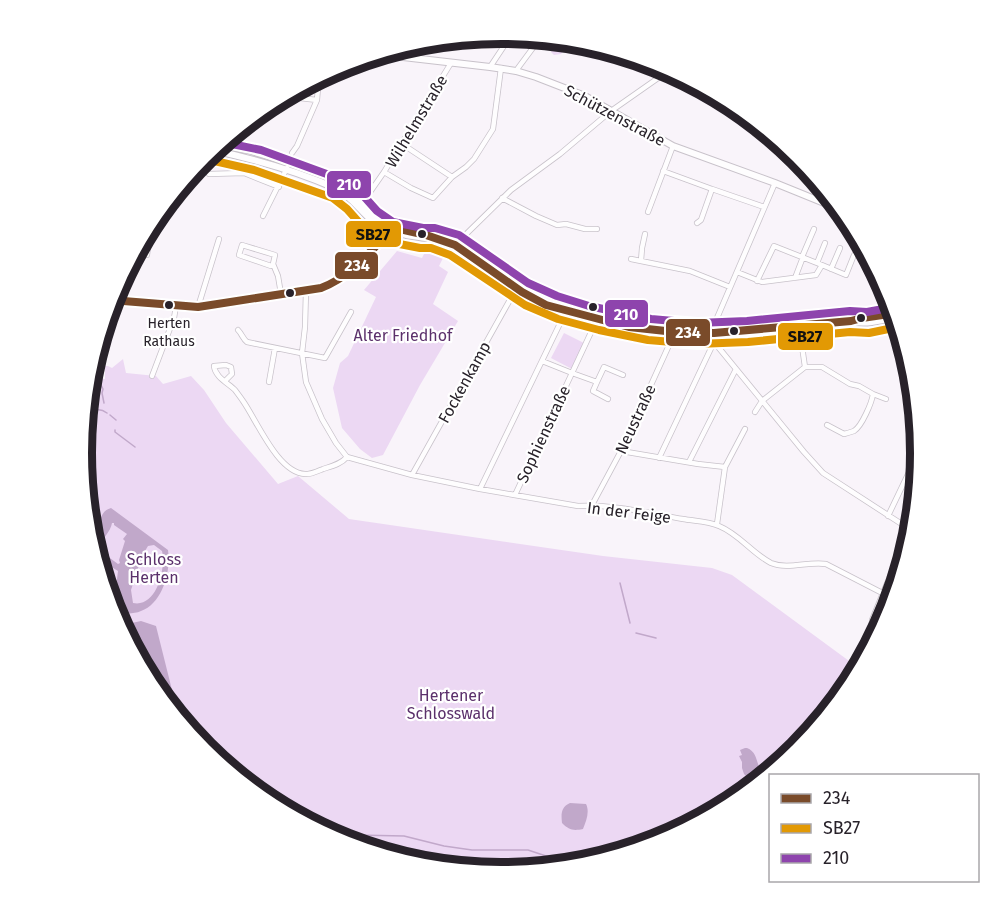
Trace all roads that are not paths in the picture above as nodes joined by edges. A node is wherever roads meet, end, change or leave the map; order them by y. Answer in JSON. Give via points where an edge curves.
{"nodes":[{"id":1,"x":505,"y":44,"type":"edge"},
{"id":2,"x":535,"y":45,"type":"edge"},
{"id":3,"x":398,"y":56,"type":"edge"},
{"id":4,"x":451,"y":63,"type":"junction"},
{"id":5,"x":490,"y":67,"type":"junction"},
{"id":6,"x":501,"y":68,"type":"junction"},
{"id":7,"x":518,"y":68,"type":"dead end"},
{"id":8,"x":656,"y":74,"type":"edge"},
{"id":9,"x":661,"y":76,"type":"edge"},
{"id":10,"x":658,"y":78,"type":"junction"},
{"id":11,"x":318,"y":87,"type":"edge"},
{"id":12,"x":297,"y":98,"type":"edge"},
{"id":13,"x":317,"y":100,"type":"junction"},
{"id":14,"x":611,"y":111,"type":"junction"},
{"id":15,"x":402,"y":144,"type":"junction"},
{"id":16,"x":230,"y":146,"type":"edge"},
{"id":17,"x":673,"y":146,"type":"junction"},
{"id":18,"x":223,"y":152,"type":"edge"},
{"id":19,"x":292,"y":153,"type":"dead end"},
{"id":20,"x":287,"y":166,"type":"junction"},
{"id":21,"x":663,"y":171,"type":"junction"},
{"id":22,"x":384,"y":172,"type":"junction"},
{"id":23,"x":209,"y":174,"type":"dead end"},
{"id":24,"x":452,"y":177,"type":"junction"},
{"id":25,"x":775,"y":183,"type":"junction"},
{"id":26,"x":279,"y":187,"type":"junction"},
{"id":27,"x":712,"y":189,"type":"junction"},
{"id":28,"x":502,"y":198,"type":"junction"},
{"id":29,"x":826,"y":204,"type":"edge"},
{"id":30,"x":361,"y":205,"type":"junction"},
{"id":31,"x":765,"y":207,"type":"junction"},
{"id":32,"x":648,"y":212,"type":"dead end"},
{"id":33,"x":263,"y":216,"type":"dead end"},
{"id":34,"x":697,"y":223,"type":"dead end"},
{"id":35,"x":390,"y":229,"type":"junction"},
{"id":36,"x":597,"y":229,"type":"dead end"},
{"id":37,"x":814,"y":230,"type":"dead end"},
{"id":38,"x":645,"y":234,"type":"dead end"},
{"id":39,"x":219,"y":239,"type":"dead end"},
{"id":40,"x":825,"y":243,"type":"dead end"},
{"id":41,"x":454,"y":245,"type":"junction"},
{"id":42,"x":148,"y":247,"type":"edge"},
{"id":43,"x":840,"y":248,"type":"dead end"},
{"id":44,"x":147,"y":255,"type":"dead end"},
{"id":45,"x":854,"y":255,"type":"dead end"},
{"id":46,"x":803,"y":257,"type":"junction"},
{"id":47,"x":631,"y":259,"type":"dead end"},
{"id":48,"x":641,"y":261,"type":"junction"},
{"id":49,"x":273,"y":264,"type":"junction"},
{"id":50,"x":820,"y":264,"type":"junction"},
{"id":51,"x":831,"y":269,"type":"junction"},
{"id":52,"x":737,"y":272,"type":"junction"},
{"id":53,"x":795,"y":278,"type":"junction"},
{"id":54,"x":757,"y":281,"type":"junction"},
{"id":55,"x":730,"y":287,"type":"junction"},
{"id":56,"x":516,"y":289,"type":"junction"},
{"id":57,"x":306,"y":290,"type":"junction"},
{"id":58,"x":281,"y":294,"type":"junction"},
{"id":59,"x":121,"y":301,"type":"edge"},
{"id":60,"x":176,"y":306,"type":"junction"},
{"id":61,"x":198,"y":307,"type":"junction"},
{"id":62,"x":566,"y":311,"type":"junction"},
{"id":63,"x":351,"y":312,"type":"dead end"},
{"id":64,"x":887,"y":316,"type":"edge"},
{"id":65,"x":799,"y":326,"type":"junction"},
{"id":66,"x":593,"y":328,"type":"dead end"},
{"id":67,"x":238,"y":330,"type":"dead end"},
{"id":68,"x":675,"y":332,"type":"junction"},
{"id":69,"x":714,"y":333,"type":"junction"},
{"id":70,"x":714,"y":342,"type":"junction"},
{"id":71,"x":275,"y":348,"type":"junction"},
{"id":72,"x":302,"y":353,"type":"junction"},
{"id":73,"x":542,"y":361,"type":"junction"},
{"id":74,"x":804,"y":367,"type":"junction"},
{"id":75,"x":736,"y":369,"type":"junction"},
{"id":76,"x":572,"y":373,"type":"junction"},
{"id":77,"x":623,"y":375,"type":"dead end"},
{"id":78,"x":152,"y":376,"type":"dead end"},
{"id":79,"x":225,"y":381,"type":"dead end"},
{"id":80,"x":269,"y":382,"type":"dead end"},
{"id":81,"x":597,"y":382,"type":"junction"},
{"id":82,"x":873,"y":393,"type":"junction"},
{"id":83,"x":608,"y":399,"type":"dead end"},
{"id":84,"x":886,"y":399,"type":"dead end"},
{"id":85,"x":762,"y":401,"type":"junction"},
{"id":86,"x":754,"y":412,"type":"dead end"},
{"id":87,"x":827,"y":425,"type":"dead end"},
{"id":88,"x":745,"y":429,"type":"dead end"},
{"id":89,"x":621,"y":451,"type":"junction"},
{"id":90,"x":348,"y":457,"type":"junction"},
{"id":91,"x":660,"y":458,"type":"junction"},
{"id":92,"x":689,"y":462,"type":"junction"},
{"id":93,"x":725,"y":467,"type":"junction"},
{"id":94,"x":910,"y":469,"type":"edge"},
{"id":95,"x":412,"y":475,"type":"junction"},
{"id":96,"x":480,"y":489,"type":"junction"},
{"id":97,"x":515,"y":495,"type":"junction"},
{"id":98,"x":592,"y":505,"type":"junction"},
{"id":99,"x":888,"y":516,"type":"junction"},
{"id":100,"x":717,"y":524,"type":"junction"},
{"id":101,"x":904,"y":527,"type":"edge"},
{"id":102,"x":897,"y":558,"type":"edge"},
{"id":103,"x":883,"y":592,"type":"junction"},
{"id":104,"x":886,"y":594,"type":"edge"},
{"id":105,"x":871,"y":630,"type":"edge"}],
"edges":[{"from":1,"to":5,"type":"street"},
{"from":2,"to":7,"type":"street"},
{"from":3,"to":4,"type":"main road","name":"Schützenstraße"},
{"from":4,"to":5,"type":"main road","name":"Schützenstraße"},
{"from":4,"to":15,"type":"street","name":"Wilhelmstraße"},
{"from":5,"to":6,"type":"main road","name":"Schützenstraße"},
{"from":6,"to":14,"type":"main road","name":"Schützenstraße","via":[[562,86]]},
{"from":6,"to":24,"type":"street","via":[[494,129],[474,159]]},
{"from":8,"to":10,"type":"street"},
{"from":9,"to":10,"type":"street"},
{"from":10,"to":14,"type":"street"},
{"from":11,"to":13,"type":"street"},
{"from":12,"to":13,"type":"street"},
{"from":13,"to":19,"type":"street"},
{"from":14,"to":17,"type":"main road","name":"Schützenstraße"},
{"from":14,"to":28,"type":"street"},
{"from":15,"to":22,"type":"street","name":"Wilhelmstraße"},
{"from":15,"to":24,"type":"street"},
{"from":16,"to":20,"type":"main road"},
{"from":17,"to":21,"type":"street"},
{"from":17,"to":25,"type":"main road","name":"Schützenstraße"},
{"from":18,"to":20,"type":"main road"},
{"from":20,"to":26,"type":"street"},
{"from":20,"to":30,"type":"main road","via":[[338,182],[351,190]]},
{"from":21,"to":27,"type":"street"},
{"from":21,"to":32,"type":"street"},
{"from":22,"to":24,"type":"street","via":[[433,198]]},
{"from":22,"to":30,"type":"street","name":"Wilhelmstraße"},
{"from":23,"to":26,"type":"street","via":[[244,173]]},
{"from":25,"to":29,"type":"main road","name":"Schützenstraße"},
{"from":25,"to":31,"type":"street"},
{"from":26,"to":33,"type":"street"},
{"from":27,"to":31,"type":"street"},
{"from":27,"to":34,"type":"street"},
{"from":28,"to":36,"type":"street","via":[[557,225]]},
{"from":28,"to":41,"type":"street"},
{"from":30,"to":35,"type":"main road"},
{"from":31,"to":52,"type":"street"},
{"from":35,"to":41,"type":"main road"},
{"from":35,"to":57,"type":"street","via":[[349,274],[328,286]]},
{"from":37,"to":46,"type":"street"},
{"from":38,"to":48,"type":"street"},
{"from":39,"to":61,"type":"street"},
{"from":40,"to":50,"type":"street"},
{"from":41,"to":56,"type":"main road"},
{"from":42,"to":44,"type":"street"},
{"from":43,"to":51,"type":"street"},
{"from":45,"to":51,"type":"street","via":[[846,275]]},
{"from":46,"to":50,"type":"street"},
{"from":46,"to":53,"type":"street"},
{"from":46,"to":54,"type":"street","via":[[774,246]]},
{"from":47,"to":48,"type":"street"},
{"from":48,"to":55,"type":"street","via":[[690,271]]},
{"from":49,"to":49,"type":"street","via":[[275,255],[242,245],[239,255]]},
{"from":49,"to":58,"type":"street"},
{"from":50,"to":51,"type":"street"},
{"from":50,"to":53,"type":"street","via":[[816,275]]},
{"from":52,"to":54,"type":"street"},
{"from":52,"to":55,"type":"street"},
{"from":53,"to":54,"type":"street"},
{"from":55,"to":69,"type":"street"},
{"from":56,"to":62,"type":"main road"},
{"from":56,"to":95,"type":"street","name":"Fockenkamp"},
{"from":57,"to":58,"type":"street"},
{"from":57,"to":72,"type":"street"},
{"from":58,"to":61,"type":"street"},
{"from":59,"to":60,"type":"street"},
{"from":60,"to":61,"type":"street"},
{"from":60,"to":78,"type":"street"},
{"from":62,"to":68,"type":"main road","via":[[637,328]]},
{"from":62,"to":73,"type":"street"},
{"from":63,"to":72,"type":"street","via":[[325,358]]},
{"from":64,"to":65,"type":"main road"},
{"from":65,"to":69,"type":"main road"},
{"from":65,"to":74,"type":"street"},
{"from":66,"to":76,"type":"street","name":"Sophienstraße"},
{"from":67,"to":71,"type":"street","via":[[247,342]]},
{"from":68,"to":69,"type":"main road"},
{"from":68,"to":89,"type":"street","name":"Neustraße"},
{"from":69,"to":70,"type":"street"},
{"from":70,"to":75,"type":"street"},
{"from":70,"to":91,"type":"street"},
{"from":71,"to":72,"type":"street"},
{"from":71,"to":80,"type":"street"},
{"from":72,"to":90,"type":"street","via":[[313,399],[336,443]]},
{"from":73,"to":76,"type":"street","name":"Sophienstraße"},
{"from":73,"to":96,"type":"street"},
{"from":74,"to":82,"type":"street","via":[[822,367]]},
{"from":74,"to":85,"type":"street"},
{"from":75,"to":85,"type":"street"},
{"from":75,"to":92,"type":"street"},
{"from":76,"to":81,"type":"street"},
{"from":76,"to":97,"type":"street","name":"Sophienstraße"},
{"from":77,"to":81,"type":"street","via":[[604,367]]},
{"from":79,"to":90,"type":"street","via":[[250,410],[275,455],[290,468],[306,475]]},
{"from":81,"to":83,"type":"street","via":[[593,390]]},
{"from":82,"to":84,"type":"street"},
{"from":82,"to":87,"type":"street","via":[[855,430],[844,434]]},
{"from":85,"to":86,"type":"street"},
{"from":85,"to":99,"type":"street","via":[[823,473]]},
{"from":88,"to":93,"type":"street"},
{"from":89,"to":91,"type":"street"},
{"from":89,"to":98,"type":"street","name":"Neustraße"},
{"from":90,"to":95,"type":"street","name":"In der Feige"},
{"from":91,"to":92,"type":"street"},
{"from":92,"to":93,"type":"street"},
{"from":93,"to":100,"type":"street"},
{"from":94,"to":99,"type":"street"},
{"from":95,"to":96,"type":"street","name":"In der Feige"},
{"from":96,"to":97,"type":"street","name":"In der Feige"},
{"from":97,"to":98,"type":"street","name":"In der Feige"},
{"from":98,"to":100,"type":"street","name":"In der Feige"},
{"from":99,"to":101,"type":"street"},
{"from":100,"to":103,"type":"street","name":"In der Feige","via":[[772,563],[823,564]]},
{"from":102,"to":103,"type":"street"},
{"from":103,"to":104,"type":"street","name":"In der Feige"},
{"from":103,"to":105,"type":"street"}]}
